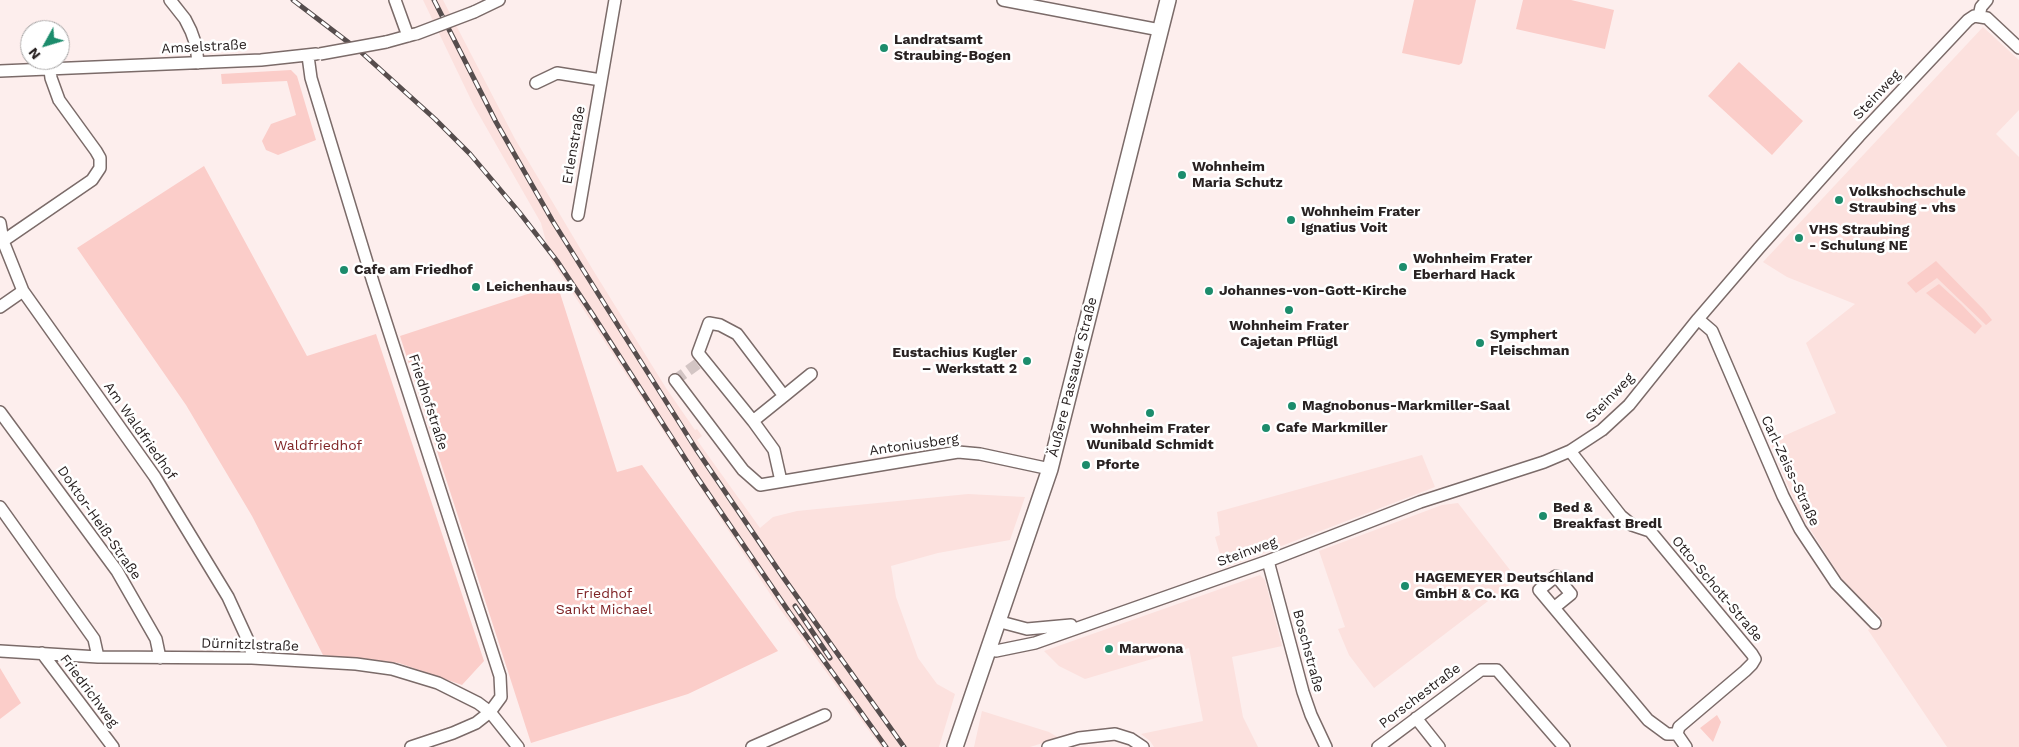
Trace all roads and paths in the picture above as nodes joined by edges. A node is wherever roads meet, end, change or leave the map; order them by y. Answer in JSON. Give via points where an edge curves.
{"nodes":[{"id":1,"x":170,"y":0,"type":"edge"},
{"id":2,"x":395,"y":0,"type":"edge"},
{"id":3,"x":499,"y":0,"type":"edge"},
{"id":4,"x":615,"y":0,"type":"edge"},
{"id":5,"x":1004,"y":0,"type":"edge"},
{"id":6,"x":1168,"y":0,"type":"edge"},
{"id":7,"x":1987,"y":0,"type":"edge"},
{"id":8,"x":1979,"y":16,"type":"junction"},
{"id":9,"x":1160,"y":30,"type":"junction"},
{"id":10,"x":412,"y":35,"type":"junction"},
{"id":11,"x":2019,"y":48,"type":"edge"},
{"id":12,"x":308,"y":56,"type":"junction"},
{"id":13,"x":198,"y":63,"type":"junction"},
{"id":14,"x":70,"y":69,"type":"edge"},
{"id":15,"x":50,"y":70,"type":"joint"},
{"id":16,"x":0,"y":72,"type":"edge"},
{"id":17,"x":601,"y":80,"type":"junction"},
{"id":18,"x":536,"y":83,"type":"dead end"},
{"id":19,"x":578,"y":215,"type":"dead end"},
{"id":20,"x":0,"y":223,"type":"edge"},
{"id":21,"x":3,"y":241,"type":"junction"},
{"id":22,"x":22,"y":291,"type":"junction"},
{"id":23,"x":0,"y":307,"type":"edge"},
{"id":24,"x":1698,"y":319,"type":"junction"},
{"id":25,"x":811,"y":374,"type":"dead end"},
{"id":26,"x":675,"y":380,"type":"dead end"},
{"id":27,"x":784,"y":396,"type":"junction"},
{"id":28,"x":0,"y":412,"type":"edge"},
{"id":29,"x":753,"y":421,"type":"junction"},
{"id":30,"x":1570,"y":451,"type":"junction"},
{"id":31,"x":1050,"y":469,"type":"junction"},
{"id":32,"x":781,"y":481,"type":"junction"},
{"id":33,"x":0,"y":506,"type":"edge"},
{"id":34,"x":1268,"y":561,"type":"junction"},
{"id":35,"x":1555,"y":608,"type":"dead end"},
{"id":36,"x":997,"y":621,"type":"junction"},
{"id":37,"x":1875,"y":623,"type":"dead end"},
{"id":38,"x":1086,"y":624,"type":"junction"},
{"id":39,"x":988,"y":648,"type":"junction"},
{"id":40,"x":0,"y":651,"type":"edge"},
{"id":41,"x":42,"y":653,"type":"junction"},
{"id":42,"x":98,"y":657,"type":"junction"},
{"id":43,"x":160,"y":658,"type":"junction"},
{"id":44,"x":252,"y":658,"type":"junction"},
{"id":45,"x":490,"y":712,"type":"junction"},
{"id":46,"x":825,"y":715,"type":"dead end"},
{"id":47,"x":1416,"y":718,"type":"junction"},
{"id":48,"x":1677,"y":734,"type":"junction"},
{"id":49,"x":113,"y":747,"type":"edge"},
{"id":50,"x":411,"y":747,"type":"edge"},
{"id":51,"x":518,"y":747,"type":"edge"},
{"id":52,"x":752,"y":747,"type":"edge"},
{"id":53,"x":955,"y":747,"type":"edge"},
{"id":54,"x":1048,"y":747,"type":"edge"},
{"id":55,"x":1143,"y":747,"type":"edge"},
{"id":56,"x":1326,"y":747,"type":"edge"},
{"id":57,"x":1378,"y":747,"type":"edge"},
{"id":58,"x":1439,"y":747,"type":"edge"},
{"id":59,"x":1564,"y":747,"type":"edge"},
{"id":60,"x":1686,"y":747,"type":"edge"}],
"edges":[{"from":1,"to":13,"type":"street","via":[[191,31]]},
{"from":2,"to":10,"type":"street"},
{"from":3,"to":10,"type":"street","bridge":true},
{"from":4,"to":17,"type":"street","name":"Erlenstraße"},
{"from":5,"to":9,"type":"street"},
{"from":6,"to":9,"type":"main road","name":"Äußere Passauer Straße"},
{"from":7,"to":8,"type":"street","name":"Steinweg"},
{"from":8,"to":11,"type":"street","via":[[1993,22]]},
{"from":8,"to":24,"type":"street","name":"Steinweg","via":[[1968,20],[1872,122]]},
{"from":9,"to":31,"type":"main road","name":"Äußere Passauer Straße"},
{"from":10,"to":12,"type":"street","name":"Amselstraße","bridge":true},
{"from":12,"to":13,"type":"street","name":"Amselstraße"},
{"from":12,"to":45,"type":"street","name":"Friedhofstraße","via":[[311,78],[373,282],[500,676],[501,697]]},
{"from":13,"to":14,"type":"street","name":"Amselstraße"},
{"from":15,"to":16,"type":"street","name":"Amselstraße"},
{"from":15,"to":21,"type":"street","via":[[58,100],[96,151],[100,168],[92,180]]},
{"from":17,"to":18,"type":"street","via":[[557,73]]},
{"from":17,"to":19,"type":"street","name":"Erlenstraße"},
{"from":20,"to":21,"type":"street","name":"Am Waldfriedhof"},
{"from":21,"to":22,"type":"street","name":"Am Waldfriedhof"},
{"from":22,"to":23,"type":"street"},
{"from":22,"to":44,"type":"street","name":"Am Waldfriedhof","via":[[155,477],[228,597],[251,647]]},
{"from":24,"to":30,"type":"street","name":"Steinweg","via":[[1629,405],[1597,434]]},
{"from":24,"to":37,"type":"street","name":"Carl-Zeiss-Straße","via":[[1712,331],[1800,529],[1836,583]]},
{"from":25,"to":27,"type":"street"},
{"from":26,"to":32,"type":"street","name":"Antoniusberg","via":[[753,481],[760,485]]},
{"from":27,"to":29,"type":"street"},
{"from":27,"to":29,"type":"street","via":[[737,334],[710,324],[698,353]]},
{"from":28,"to":43,"type":"street","name":"Doktor-Heiß-Straße","via":[[117,571],[156,639]]},
{"from":29,"to":32,"type":"street","via":[[774,450]]},
{"from":30,"to":34,"type":"street","name":"Steinweg","via":[[1420,502]]},
{"from":30,"to":48,"type":"street","name":"Otto-Schott-Straße","via":[[1621,516],[1632,525],[1650,531],[1754,659],[1745,671],[1688,718]]},
{"from":31,"to":32,"type":"street","name":"Antoniusberg","via":[[958,452]]},
{"from":31,"to":36,"type":"main road","name":"Äußere Passauer Straße"},
{"from":33,"to":42,"type":"street","via":[[94,640]]},
{"from":34,"to":38,"type":"street","name":"Steinweg"},
{"from":34,"to":56,"type":"street","name":"Boschstraße","via":[[1303,692]]},
{"from":35,"to":48,"type":"street","via":[[1648,720],[1667,734]]},
{"from":36,"to":38,"type":"street","name":"Steinweg","via":[[1027,629]]},
{"from":36,"to":39,"type":"main road","name":"Äußere Passauer Straße"},
{"from":38,"to":39,"type":"street","name":"Steinweg","via":[[1018,648],[996,651]]},
{"from":39,"to":53,"type":"main road","name":"Äußere Passauer Straße"},
{"from":40,"to":41,"type":"street","name":"Dürnitzlstraße"},
{"from":41,"to":42,"type":"street","name":"Dürnitzlstraße"},
{"from":41,"to":49,"type":"street","name":"Friedrichweg"},
{"from":42,"to":43,"type":"street","name":"Dürnitzlstraße"},
{"from":43,"to":44,"type":"street","name":"Dürnitzlstraße"},
{"from":44,"to":45,"type":"street","name":"Dürnitzlstraße","via":[[392,669],[438,683],[463,694]]},
{"from":45,"to":50,"type":"street","via":[[476,723]]},
{"from":45,"to":51,"type":"street"},
{"from":46,"to":52,"type":"street"},
{"from":47,"to":57,"type":"street","name":"Porschestraße"},
{"from":47,"to":58,"type":"street"},
{"from":47,"to":59,"type":"street","name":"Porschestraße","via":[[1480,670],[1497,670]]},
{"from":48,"to":60,"type":"street"},
{"from":54,"to":55,"type":"street","via":[[1079,738],[1115,734]]}]}
